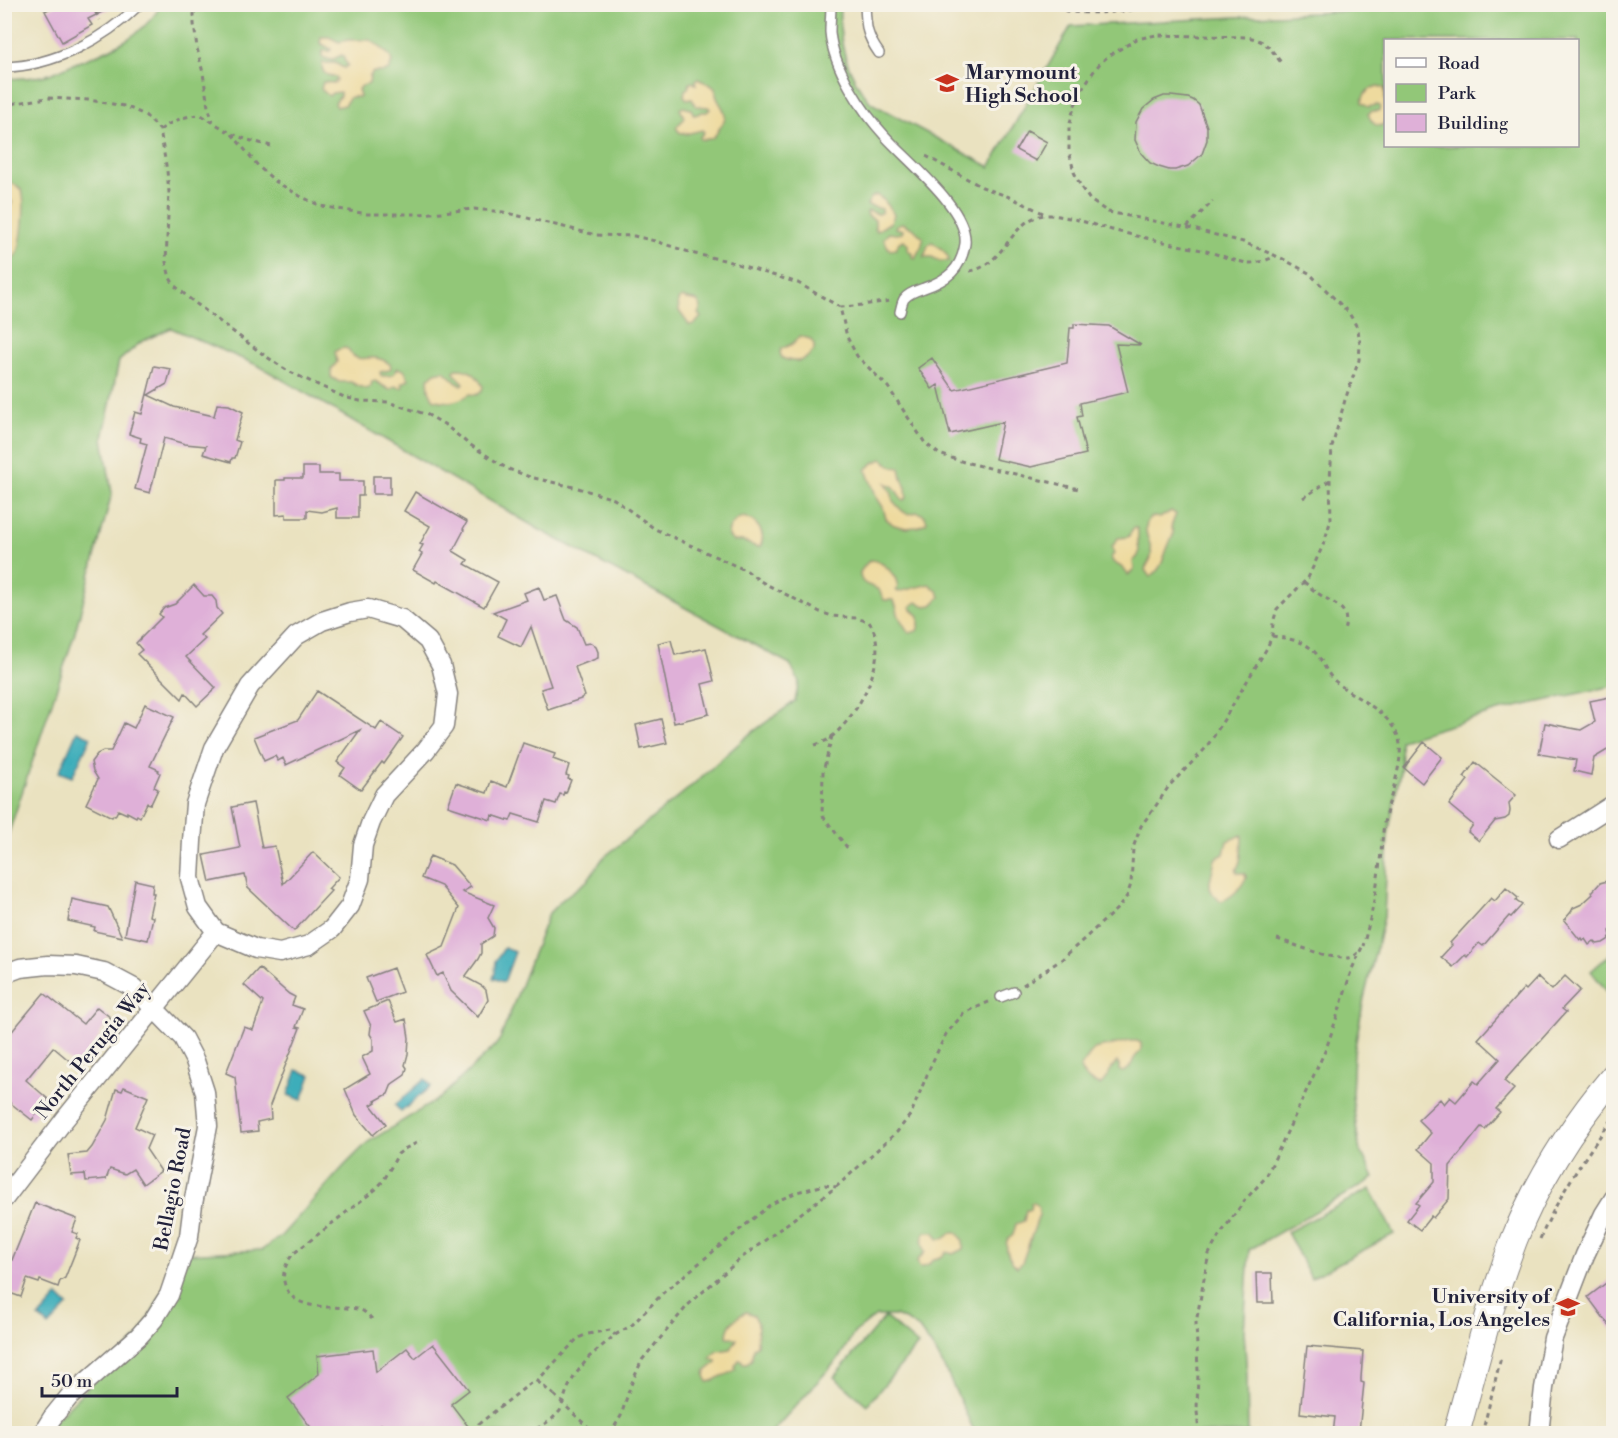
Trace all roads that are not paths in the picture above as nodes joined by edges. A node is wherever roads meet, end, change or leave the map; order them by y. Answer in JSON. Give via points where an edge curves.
{"nodes":[{"id":1,"x":140,"y":4,"type":"edge"},
{"id":2,"x":831,"y":4,"type":"edge"},
{"id":3,"x":865,"y":4,"type":"edge"},
{"id":4,"x":879,"y":53,"type":"dead end"},
{"id":5,"x":4,"y":67,"type":"edge"},
{"id":6,"x":900,"y":312,"type":"dead end"},
{"id":7,"x":1614,"y":804,"type":"edge"},
{"id":8,"x":1559,"y":839,"type":"dead end"},
{"id":9,"x":216,"y":932,"type":"junction"},
{"id":10,"x":4,"y":974,"type":"edge"},
{"id":11,"x":1014,"y":992,"type":"road end"},
{"id":12,"x":1001,"y":998,"type":"road end"},
{"id":13,"x":153,"y":1009,"type":"junction"},
{"id":14,"x":1614,"y":1076,"type":"edge"},
{"id":15,"x":4,"y":1198,"type":"edge"},
{"id":16,"x":1614,"y":1198,"type":"edge"},
{"id":17,"x":42,"y":1434,"type":"edge"},
{"id":18,"x":1456,"y":1434,"type":"edge"},
{"id":19,"x":1539,"y":1434,"type":"edge"}],
"edges":[{"from":1,"to":5,"type":"lane","via":[[106,32],[68,52],[40,63]]},
{"from":2,"to":6,"type":"lane","via":[[830,32],[850,87],[884,135],[945,197],[960,221],[965,243],[958,267],[950,276],[904,298]]},
{"from":3,"to":4,"type":"lane","via":[[866,30]]},
{"from":7,"to":8,"type":"street"},
{"from":9,"to":9,"type":"street","via":[[256,949],[280,953],[317,940],[332,929],[350,906],[360,879],[363,845],[384,795],[444,726],[447,694],[441,665],[428,640],[402,619],[368,609],[322,621],[296,636],[250,686],[214,748],[195,804],[190,878],[198,907]]},
{"from":9,"to":13,"type":"street","name":"North Perugia Way"},
{"from":10,"to":13,"type":"street","name":"Bellagio Road","via":[[48,965],[104,972],[134,988]]},
{"from":11,"to":12,"type":"lane"},
{"from":13,"to":15,"type":"street","name":"North Perugia Way"},
{"from":13,"to":17,"type":"street","name":"Bellagio Road","via":[[183,1038],[205,1092],[208,1126],[189,1236],[169,1295],[154,1319],[69,1397]]},
{"from":14,"to":18,"type":"main road","via":[[1576,1124],[1533,1198],[1489,1314]]},
{"from":16,"to":19,"type":"street","via":[[1585,1255],[1552,1338]]}]}
